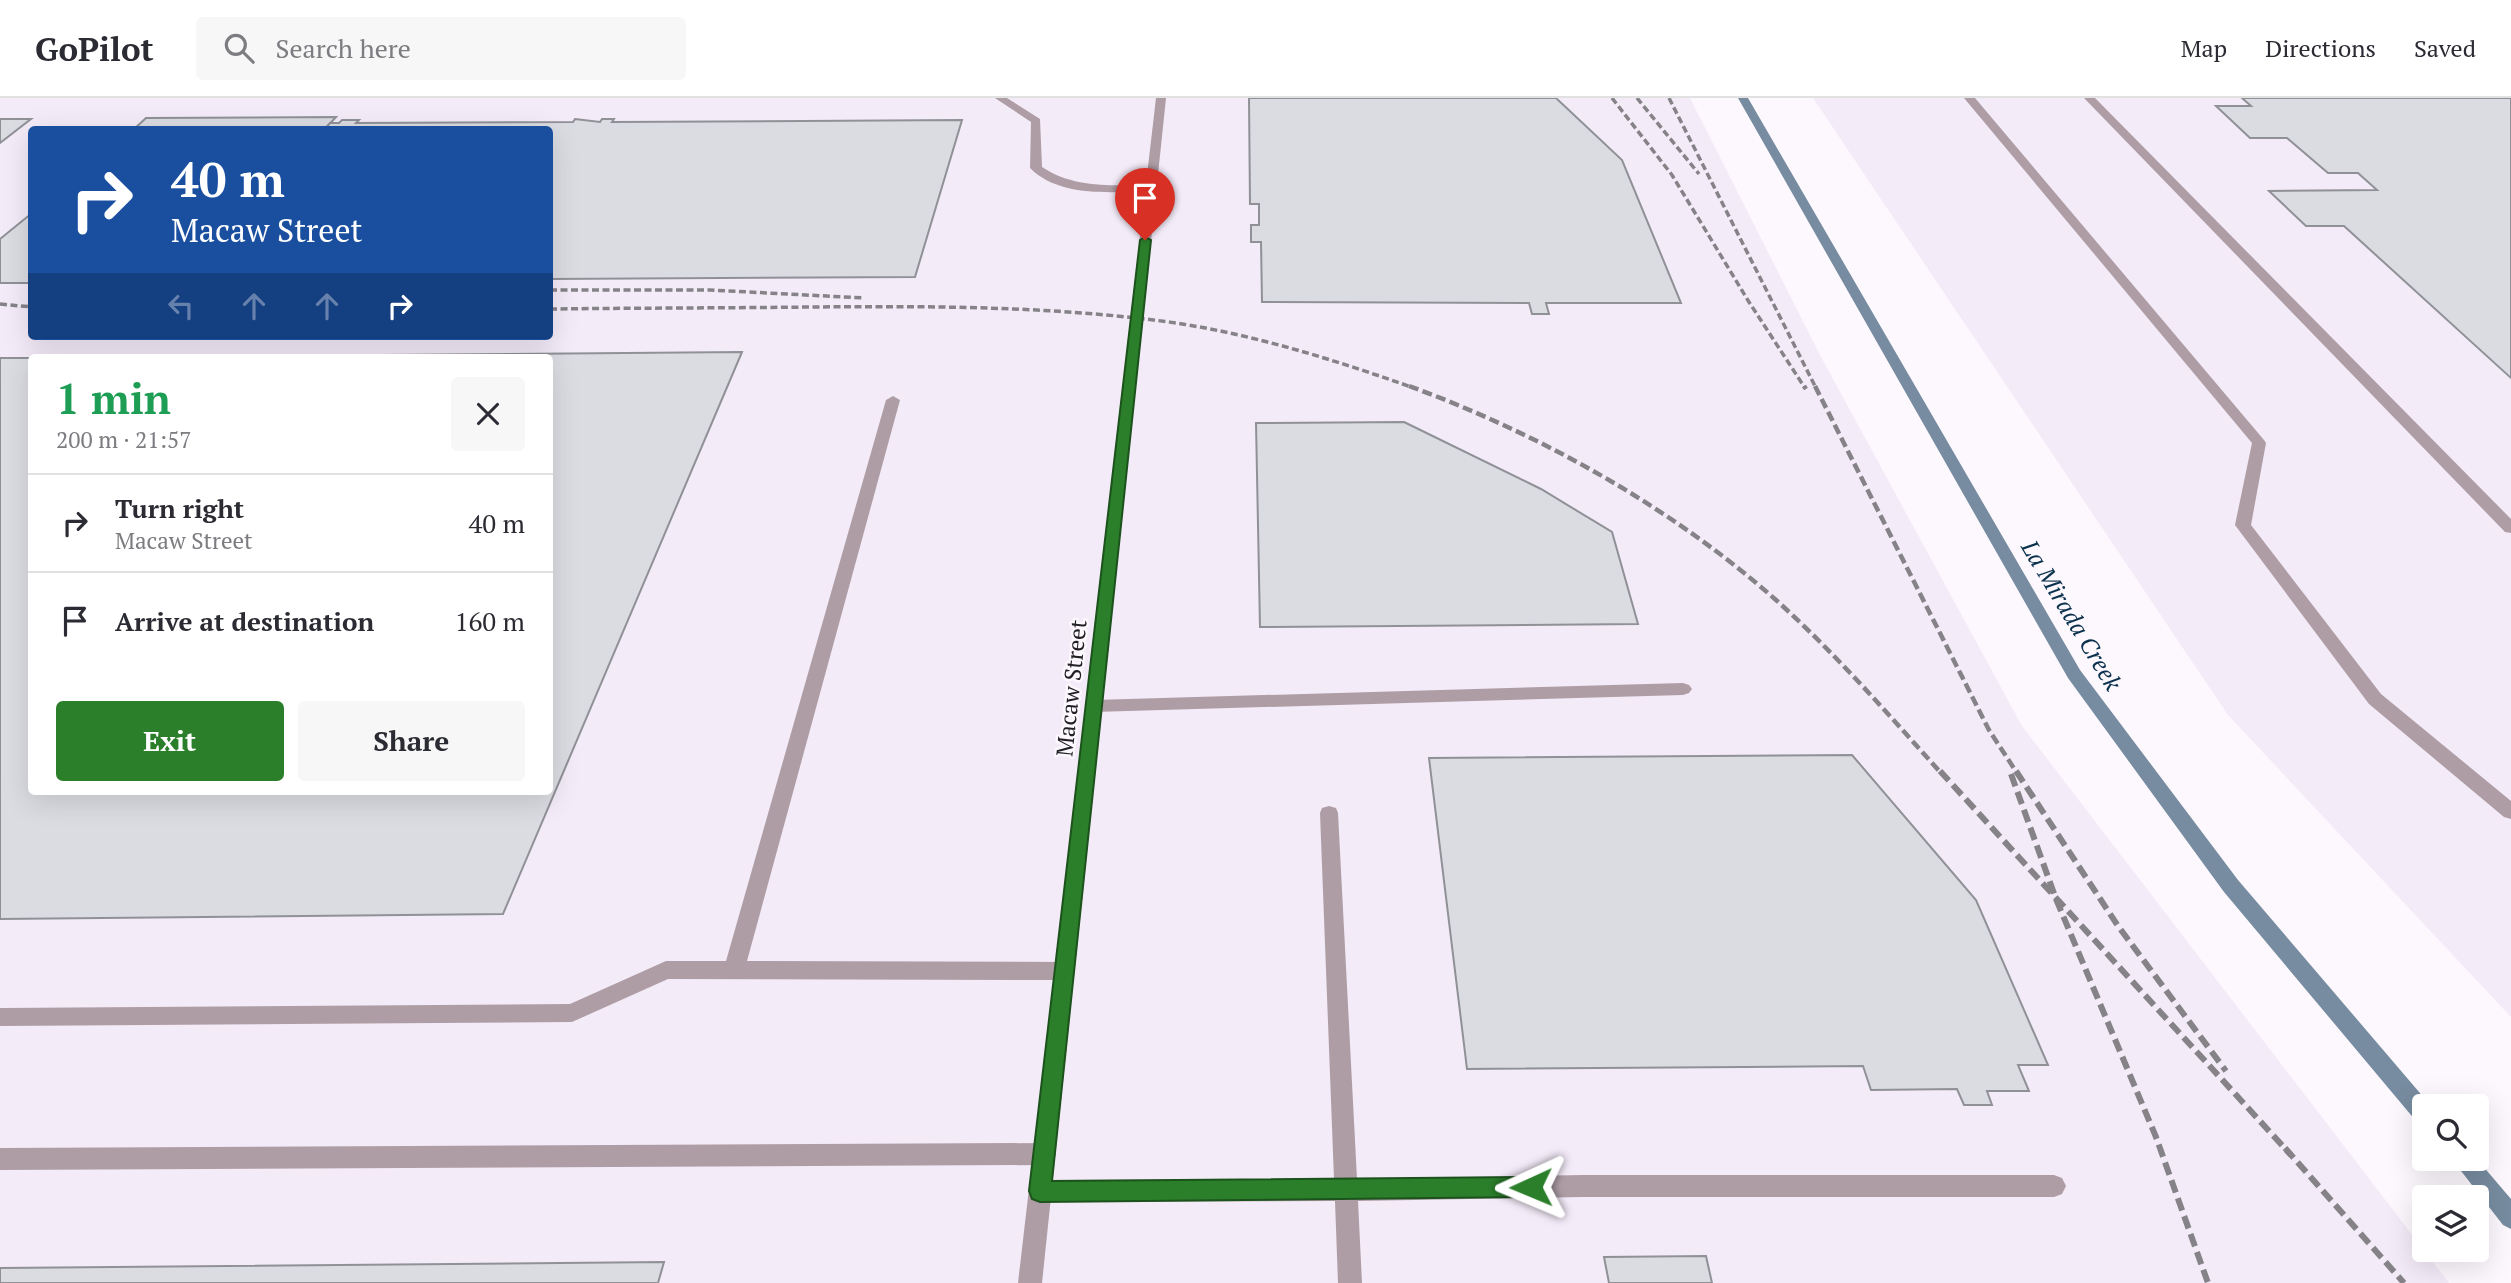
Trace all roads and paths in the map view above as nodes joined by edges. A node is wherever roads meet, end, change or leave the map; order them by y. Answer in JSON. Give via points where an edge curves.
{"nodes":[{"id":1,"x":1000,"y":98,"type":"edge"},
{"id":2,"x":1161,"y":98,"type":"edge"},
{"id":3,"x":1969,"y":98,"type":"edge"},
{"id":4,"x":2089,"y":98,"type":"edge"},
{"id":5,"x":1151,"y":188,"type":"junction"},
{"id":6,"x":893,"y":400,"type":"dead end"},
{"id":7,"x":2511,"y":528,"type":"edge"},
{"id":8,"x":1683,"y":689,"type":"dead end"},
{"id":9,"x":1094,"y":706,"type":"junction"},
{"id":10,"x":2511,"y":812,"type":"edge"},
{"id":11,"x":1329,"y":813,"type":"dead end"},
{"id":12,"x":734,"y":970,"type":"junction"},
{"id":13,"x":1065,"y":971,"type":"junction"},
{"id":14,"x":0,"y":1017,"type":"edge"},
{"id":15,"x":1044,"y":1154,"type":"junction"},
{"id":16,"x":0,"y":1159,"type":"edge"},
{"id":17,"x":2054,"y":1186,"type":"dead end"},
{"id":18,"x":1346,"y":1190,"type":"junction"},
{"id":19,"x":1040,"y":1191,"type":"junction"},
{"id":20,"x":1030,"y":1283,"type":"edge"},
{"id":21,"x":1350,"y":1283,"type":"edge"}],
"edges":[{"from":1,"to":5,"type":"street","via":[[1036,121],[1036,168],[1051,181]]},
{"from":2,"to":5,"type":"street","name":"Macaw Street"},
{"from":3,"to":10,"type":"street","via":[[2259,443],[2243,525],[2375,699]]},
{"from":4,"to":7,"type":"street"},
{"from":5,"to":9,"type":"street","name":"Macaw Street"},
{"from":6,"to":12,"type":"street"},
{"from":8,"to":9,"type":"street"},
{"from":9,"to":13,"type":"street","name":"Macaw Street"},
{"from":11,"to":18,"type":"street"},
{"from":12,"to":13,"type":"street"},
{"from":12,"to":14,"type":"street","via":[[666,970],[572,1013]]},
{"from":13,"to":15,"type":"street","name":"Macaw Street"},
{"from":15,"to":16,"type":"street"},
{"from":15,"to":19,"type":"street","name":"Macaw Street"},
{"from":17,"to":18,"type":"street"},
{"from":18,"to":19,"type":"street"},
{"from":18,"to":21,"type":"street"},
{"from":19,"to":20,"type":"street","name":"Macaw Street"}]}
